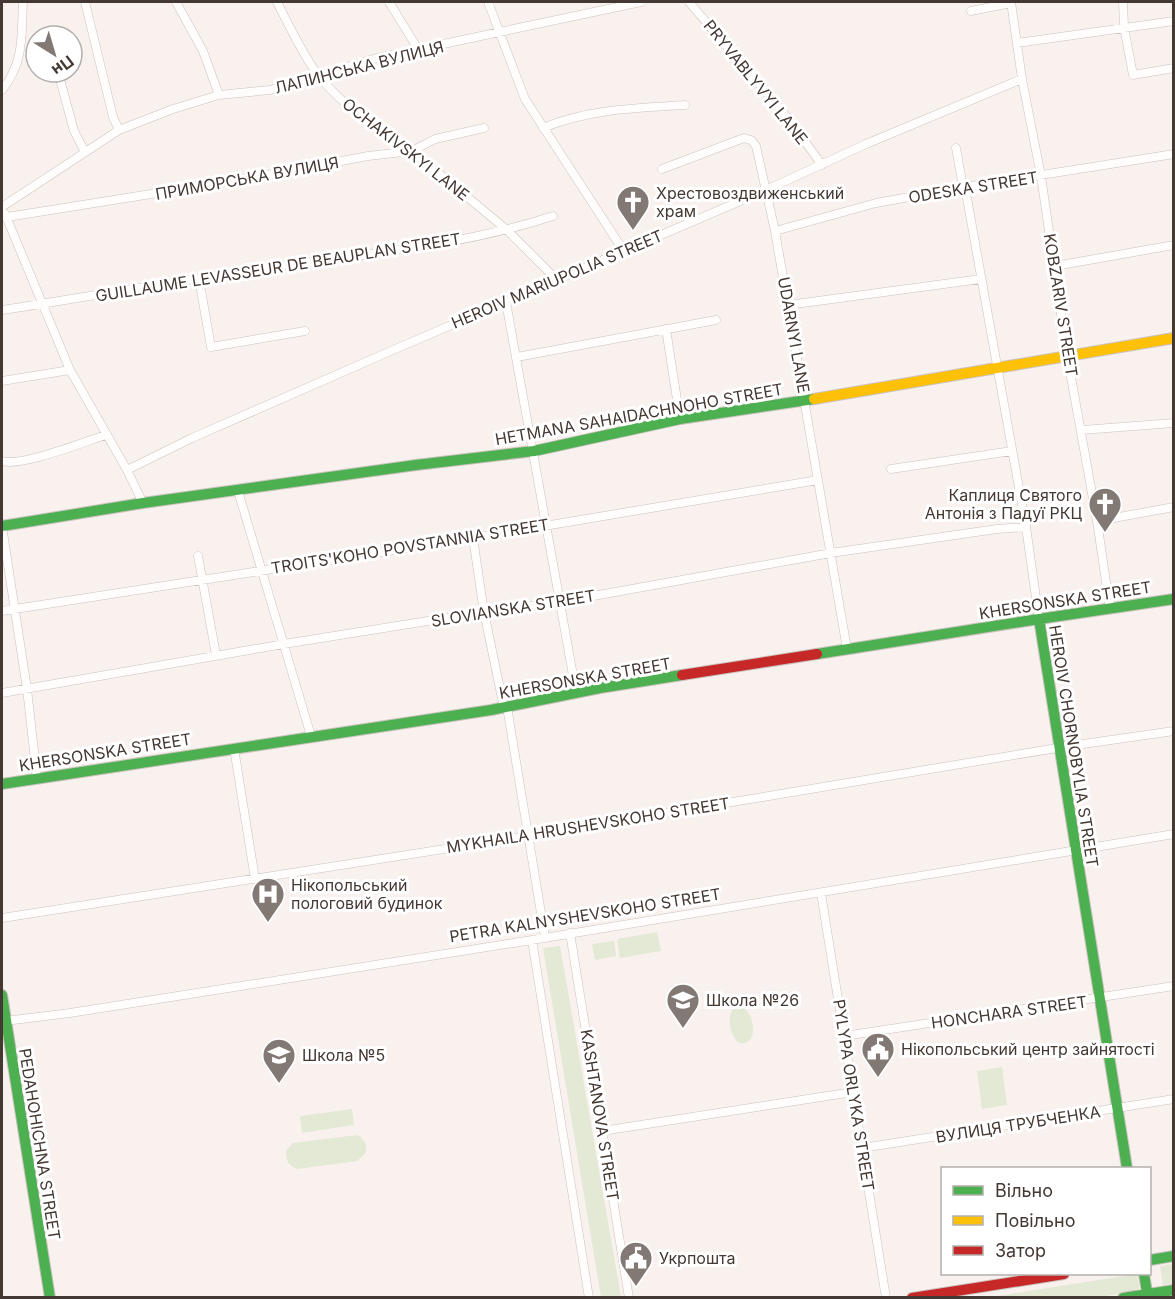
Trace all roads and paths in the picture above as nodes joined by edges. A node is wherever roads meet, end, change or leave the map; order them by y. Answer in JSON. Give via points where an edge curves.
{"nodes":[{"id":1,"x":23,"y":2,"type":"edge"},
{"id":2,"x":86,"y":2,"type":"edge"},
{"id":3,"x":176,"y":2,"type":"edge"},
{"id":4,"x":277,"y":2,"type":"edge"},
{"id":5,"x":389,"y":2,"type":"edge"},
{"id":6,"x":488,"y":2,"type":"edge"},
{"id":7,"x":641,"y":2,"type":"edge"},
{"id":8,"x":689,"y":2,"type":"edge"},
{"id":9,"x":1011,"y":2,"type":"edge"},
{"id":10,"x":1123,"y":2,"type":"edge"},
{"id":11,"x":971,"y":11,"type":"dead end"},
{"id":12,"x":1173,"y":21,"type":"edge"},
{"id":13,"x":1124,"y":27,"type":"junction"},
{"id":14,"x":499,"y":33,"type":"junction"},
{"id":15,"x":1017,"y":43,"type":"junction"},
{"id":16,"x":417,"y":49,"type":"junction"},
{"id":17,"x":1173,"y":68,"type":"edge"},
{"id":18,"x":318,"y":75,"type":"junction"},
{"id":19,"x":1022,"y":79,"type":"junction"},
{"id":20,"x":61,"y":84,"type":"edge"},
{"id":21,"x":2,"y":90,"type":"edge"},
{"id":22,"x":219,"y":95,"type":"junction"},
{"id":23,"x":685,"y":105,"type":"dead end"},
{"id":24,"x":484,"y":128,"type":"dead end"},
{"id":25,"x":543,"y":128,"type":"junction"},
{"id":26,"x":119,"y":130,"type":"junction"},
{"id":27,"x":956,"y":148,"type":"dead end"},
{"id":28,"x":412,"y":151,"type":"junction"},
{"id":29,"x":85,"y":152,"type":"junction"},
{"id":30,"x":1173,"y":154,"type":"edge"},
{"id":31,"x":822,"y":165,"type":"junction"},
{"id":32,"x":662,"y":169,"type":"dead end"},
{"id":33,"x":1041,"y":176,"type":"junction"},
{"id":34,"x":964,"y":187,"type":"junction"},
{"id":35,"x":766,"y":190,"type":"junction"},
{"id":36,"x":2,"y":207,"type":"edge"},
{"id":37,"x":553,"y":216,"type":"dead end"},
{"id":38,"x":7,"y":217,"type":"junction"},
{"id":39,"x":507,"y":230,"type":"junction"},
{"id":40,"x":775,"y":231,"type":"junction"},
{"id":41,"x":1173,"y":245,"type":"edge"},
{"id":42,"x":623,"y":250,"type":"junction"},
{"id":43,"x":1055,"y":266,"type":"junction"},
{"id":44,"x":199,"y":279,"type":"junction"},
{"id":45,"x":556,"y":279,"type":"junction"},
{"id":46,"x":981,"y":279,"type":"junction"},
{"id":47,"x":506,"y":302,"type":"junction"},
{"id":48,"x":44,"y":304,"type":"junction"},
{"id":49,"x":788,"y":305,"type":"junction"},
{"id":50,"x":2,"y":310,"type":"edge"},
{"id":51,"x":716,"y":320,"type":"dead end"},
{"id":52,"x":666,"y":329,"type":"junction"},
{"id":53,"x":305,"y":331,"type":"dead end"},
{"id":54,"x":1173,"y":338,"type":"edge"},
{"id":55,"x":1067,"y":355,"type":"junction"},
{"id":56,"x":517,"y":357,"type":"junction"},
{"id":57,"x":998,"y":368,"type":"junction"},
{"id":58,"x":70,"y":369,"type":"junction"},
{"id":59,"x":2,"y":381,"type":"edge"},
{"id":60,"x":805,"y":400,"type":"junction"},
{"id":61,"x":681,"y":419,"type":"junction"},
{"id":62,"x":1173,"y":423,"type":"edge"},
{"id":63,"x":1082,"y":430,"type":"junction"},
{"id":64,"x":106,"y":435,"type":"junction"},
{"id":65,"x":534,"y":451,"type":"junction"},
{"id":66,"x":1012,"y":451,"type":"junction"},
{"id":67,"x":2,"y":461,"type":"edge"},
{"id":68,"x":891,"y":469,"type":"dead end"},
{"id":69,"x":127,"y":470,"type":"junction"},
{"id":70,"x":819,"y":480,"type":"junction"},
{"id":71,"x":238,"y":491,"type":"junction"},
{"id":72,"x":143,"y":503,"type":"junction"},
{"id":73,"x":1173,"y":507,"type":"edge"},
{"id":74,"x":1097,"y":521,"type":"junction"},
{"id":75,"x":544,"y":524,"type":"junction"},
{"id":76,"x":2,"y":526,"type":"edge"},
{"id":77,"x":1026,"y":527,"type":"junction"},
{"id":78,"x":473,"y":538,"type":"junction"},
{"id":79,"x":831,"y":553,"type":"junction"},
{"id":80,"x":198,"y":556,"type":"dead end"},
{"id":81,"x":261,"y":570,"type":"junction"},
{"id":82,"x":202,"y":580,"type":"junction"},
{"id":83,"x":1173,"y":599,"type":"edge"},
{"id":84,"x":560,"y":602,"type":"junction"},
{"id":85,"x":13,"y":609,"type":"junction"},
{"id":86,"x":1110,"y":609,"type":"junction"},
{"id":87,"x":2,"y":611,"type":"edge"},
{"id":88,"x":484,"y":612,"type":"junction"},
{"id":89,"x":1039,"y":619,"type":"junction"},
{"id":90,"x":284,"y":644,"type":"junction"},
{"id":91,"x":847,"y":649,"type":"junction"},
{"id":92,"x":216,"y":656,"type":"junction"},
{"id":93,"x":27,"y":689,"type":"junction"},
{"id":94,"x":576,"y":692,"type":"junction"},
{"id":95,"x":2,"y":693,"type":"edge"},
{"id":96,"x":505,"y":707,"type":"junction"},
{"id":97,"x":1173,"y":731,"type":"edge"},
{"id":98,"x":311,"y":736,"type":"junction"},
{"id":99,"x":1059,"y":747,"type":"junction"},
{"id":100,"x":234,"y":748,"type":"junction"},
{"id":101,"x":37,"y":777,"type":"junction"},
{"id":102,"x":2,"y":784,"type":"edge"},
{"id":103,"x":1173,"y":834,"type":"edge"},
{"id":104,"x":528,"y":836,"type":"junction"},
{"id":105,"x":1076,"y":850,"type":"junction"},
{"id":106,"x":255,"y":879,"type":"junction"},
{"id":107,"x":821,"y":893,"type":"junction"},
{"id":108,"x":2,"y":918,"type":"edge"},
{"id":109,"x":570,"y":933,"type":"junction"},
{"id":110,"x":545,"y":937,"type":"junction"},
{"id":111,"x":532,"y":940,"type":"junction"},
{"id":112,"x":1173,"y":986,"type":"edge"},
{"id":113,"x":2,"y":995,"type":"edge"},
{"id":114,"x":1100,"y":998,"type":"junction"},
{"id":115,"x":3,"y":1021,"type":"edge"},
{"id":116,"x":844,"y":1036,"type":"junction"},
{"id":117,"x":853,"y":1092,"type":"junction"},
{"id":118,"x":1173,"y":1099,"type":"edge"},
{"id":119,"x":1118,"y":1108,"type":"junction"},
{"id":120,"x":602,"y":1131,"type":"junction"},
{"id":121,"x":862,"y":1148,"type":"junction"},
{"id":122,"x":1127,"y":1167,"type":"edge"},
{"id":123,"x":1173,"y":1256,"type":"edge"},
{"id":124,"x":1151,"y":1260,"type":"edge"},
{"id":125,"x":1058,"y":1275,"type":"edge"},
{"id":126,"x":1144,"y":1275,"type":"edge"},
{"id":127,"x":1173,"y":1290,"type":"edge"},
{"id":128,"x":1148,"y":1296,"type":"edge"},
{"id":129,"x":50,"y":1298,"type":"edge"},
{"id":130,"x":589,"y":1298,"type":"edge"},
{"id":131,"x":629,"y":1298,"type":"edge"},
{"id":132,"x":886,"y":1298,"type":"edge"},
{"id":133,"x":912,"y":1298,"type":"edge"},
{"id":134,"x":1123,"y":1298,"type":"edge"}],
"edges":[{"from":1,"to":21,"type":"street","via":[[20,56]]},
{"from":2,"to":26,"type":"street"},
{"from":3,"to":22,"type":"street","via":[[203,51]]},
{"from":4,"to":18,"type":"street","name":"OCHAKIVSKYI LANE"},
{"from":5,"to":16,"type":"street"},
{"from":6,"to":14,"type":"street"},
{"from":7,"to":14,"type":"street","name":"ЛАПИНСЬКА ВУЛИЦЯ"},
{"from":8,"to":31,"type":"street","name":"PRYVABLYVYI LANE","via":[[788,118]]},
{"from":9,"to":11,"type":"street"},
{"from":9,"to":15,"type":"street","name":"KOBZARIV STREET"},
{"from":10,"to":13,"type":"street"},
{"from":12,"to":13,"type":"street"},
{"from":13,"to":15,"type":"street"},
{"from":13,"to":17,"type":"street","via":[[1132,75]]},
{"from":14,"to":16,"type":"street","name":"ЛАПИНСЬКА ВУЛИЦЯ"},
{"from":14,"to":25,"type":"street","via":[[525,99]]},
{"from":15,"to":19,"type":"street","name":"KOBZARIV STREET"},
{"from":16,"to":18,"type":"street","name":"ЛАПИНСЬКА ВУЛИЦЯ"},
{"from":18,"to":22,"type":"street","name":"ЛАПИНСЬКА ВУЛИЦЯ","via":[[270,90]]},
{"from":18,"to":28,"type":"street","name":"OCHAKIVSKYI LANE","via":[[376,129]]},
{"from":19,"to":31,"type":"street","name":"HEROIV MARIUPOLIA STREET"},
{"from":19,"to":33,"type":"street","name":"KOBZARIV STREET"},
{"from":20,"to":29,"type":"street","via":[[74,131]]},
{"from":22,"to":26,"type":"street","name":"ЛАПИНСЬКА ВУЛИЦЯ"},
{"from":23,"to":25,"type":"street","via":[[602,112]]},
{"from":24,"to":28,"type":"street","name":"ПРИМОРСЬКА ВУЛИЦЯ","via":[[435,139]]},
{"from":25,"to":42,"type":"street"},
{"from":26,"to":29,"type":"street","name":"ЛАПИНСЬКА ВУЛИЦЯ"},
{"from":27,"to":34,"type":"street","name":"HEROIV CHORNOBYLIA STREET"},
{"from":28,"to":38,"type":"street","name":"ПРИМОРСЬКА ВУЛИЦЯ"},
{"from":28,"to":39,"type":"street","name":"OCHAKIVSKYI LANE"},
{"from":29,"to":36,"type":"street","name":"ЛАПИНСЬКА ВУЛИЦЯ"},
{"from":30,"to":33,"type":"street","name":"ODESKA STREET"},
{"from":31,"to":35,"type":"street","name":"HEROIV MARIUPOLIA STREET"},
{"from":32,"to":35,"type":"street","name":"UDARNYI LANE","via":[[744,138],[756,146]]},
{"from":33,"to":34,"type":"street","name":"ODESKA STREET"},
{"from":33,"to":43,"type":"street","name":"KOBZARIV STREET"},
{"from":34,"to":40,"type":"street","name":"ODESKA STREET","via":[[876,203]]},
{"from":34,"to":46,"type":"street","name":"HEROIV CHORNOBYLIA STREET"},
{"from":35,"to":40,"type":"street","name":"UDARNYI LANE"},
{"from":35,"to":42,"type":"street","name":"HEROIV MARIUPOLIA STREET"},
{"from":36,"to":38,"type":"street"},
{"from":37,"to":39,"type":"street","name":"GUILLAUME LEVASSEUR DE BEAUPLAN STREET"},
{"from":38,"to":48,"type":"street"},
{"from":39,"to":44,"type":"street","name":"GUILLAUME LEVASSEUR DE BEAUPLAN STREET"},
{"from":39,"to":45,"type":"street","name":"OCHAKIVSKYI LANE"},
{"from":40,"to":49,"type":"street","name":"UDARNYI LANE"},
{"from":41,"to":43,"type":"street"},
{"from":42,"to":45,"type":"street","name":"HEROIV MARIUPOLIA STREET"},
{"from":43,"to":55,"type":"street","name":"KOBZARIV STREET"},
{"from":44,"to":48,"type":"street","name":"GUILLAUME LEVASSEUR DE BEAUPLAN STREET"},
{"from":44,"to":53,"type":"street","via":[[211,347]]},
{"from":45,"to":47,"type":"street","name":"HEROIV MARIUPOLIA STREET"},
{"from":46,"to":49,"type":"street"},
{"from":46,"to":57,"type":"street","name":"HEROIV CHORNOBYLIA STREET"},
{"from":47,"to":56,"type":"street"},
{"from":47,"to":69,"type":"street","name":"HEROIV MARIUPOLIA STREET"},
{"from":48,"to":50,"type":"street","name":"GUILLAUME LEVASSEUR DE BEAUPLAN STREET"},
{"from":48,"to":58,"type":"street"},
{"from":49,"to":60,"type":"street","name":"UDARNYI LANE"},
{"from":51,"to":52,"type":"street"},
{"from":52,"to":56,"type":"street"},
{"from":52,"to":61,"type":"street"},
{"from":54,"to":55,"type":"main road","name":"HETMANA SAHAIDACHNOHO STREET"},
{"from":55,"to":57,"type":"main road","name":"HETMANA SAHAIDACHNOHO STREET"},
{"from":55,"to":63,"type":"street","name":"KOBZARIV STREET"},
{"from":56,"to":65,"type":"street"},
{"from":57,"to":60,"type":"main road","name":"HETMANA SAHAIDACHNOHO STREET"},
{"from":57,"to":66,"type":"street","name":"HEROIV CHORNOBYLIA STREET"},
{"from":58,"to":59,"type":"street"},
{"from":58,"to":64,"type":"street"},
{"from":60,"to":61,"type":"main road","name":"HETMANA SAHAIDACHNOHO STREET"},
{"from":60,"to":70,"type":"street","name":"UDARNYI LANE"},
{"from":61,"to":65,"type":"main road","name":"HETMANA SAHAIDACHNOHO STREET"},
{"from":62,"to":63,"type":"street"},
{"from":63,"to":74,"type":"street","name":"KOBZARIV STREET"},
{"from":64,"to":67,"type":"street","via":[[29,459]]},
{"from":64,"to":69,"type":"street"},
{"from":65,"to":71,"type":"main road","name":"HETMANA SAHAIDACHNOHO STREET"},
{"from":65,"to":75,"type":"street"},
{"from":66,"to":68,"type":"street"},
{"from":66,"to":77,"type":"street","name":"HEROIV CHORNOBYLIA STREET"},
{"from":69,"to":72,"type":"street"},
{"from":70,"to":75,"type":"street","name":"TROITS'KOHO POVSTANNIA STREET"},
{"from":70,"to":79,"type":"street","name":"UDARNYI LANE"},
{"from":71,"to":72,"type":"main road","name":"HETMANA SAHAIDACHNOHO STREET"},
{"from":71,"to":81,"type":"street"},
{"from":72,"to":76,"type":"main road","name":"HETMANA SAHAIDACHNOHO STREET"},
{"from":73,"to":74,"type":"street"},
{"from":74,"to":86,"type":"street","name":"KOBZARIV STREET"},
{"from":75,"to":78,"type":"street","name":"TROITS'KOHO POVSTANNIA STREET"},
{"from":75,"to":84,"type":"street"},
{"from":76,"to":85,"type":"street"},
{"from":77,"to":79,"type":"street","name":"SLOVIANSKA STREET"},
{"from":77,"to":89,"type":"street","name":"HEROIV CHORNOBYLIA STREET"},
{"from":78,"to":81,"type":"street","name":"TROITS'KOHO POVSTANNIA STREET"},
{"from":78,"to":88,"type":"street"},
{"from":79,"to":84,"type":"street","name":"SLOVIANSKA STREET"},
{"from":79,"to":91,"type":"street","name":"UDARNYI LANE"},
{"from":80,"to":82,"type":"street"},
{"from":81,"to":82,"type":"street","name":"TROITS'KOHO POVSTANNIA STREET"},
{"from":81,"to":90,"type":"street"},
{"from":82,"to":85,"type":"street","name":"TROITS'KOHO POVSTANNIA STREET"},
{"from":82,"to":92,"type":"street"},
{"from":83,"to":86,"type":"main road","name":"KHERSONSKA STREET"},
{"from":84,"to":88,"type":"street","name":"SLOVIANSKA STREET"},
{"from":84,"to":94,"type":"street"},
{"from":85,"to":87,"type":"street","name":"TROITS'KOHO POVSTANNIA STREET"},
{"from":85,"to":93,"type":"street"},
{"from":86,"to":89,"type":"main road","name":"KHERSONSKA STREET"},
{"from":88,"to":90,"type":"street","name":"SLOVIANSKA STREET"},
{"from":88,"to":96,"type":"street"},
{"from":89,"to":91,"type":"main road","name":"KHERSONSKA STREET"},
{"from":89,"to":99,"type":"main road","name":"HEROIV CHORNOBYLIA STREET"},
{"from":90,"to":92,"type":"street","name":"SLOVIANSKA STREET"},
{"from":90,"to":98,"type":"street"},
{"from":91,"to":94,"type":"main road","name":"KHERSONSKA STREET"},
{"from":92,"to":93,"type":"street","name":"SLOVIANSKA STREET"},
{"from":93,"to":95,"type":"street","name":"SLOVIANSKA STREET"},
{"from":93,"to":101,"type":"street"},
{"from":94,"to":96,"type":"main road","name":"KHERSONSKA STREET"},
{"from":96,"to":98,"type":"main road","name":"KHERSONSKA STREET"},
{"from":96,"to":104,"type":"street"},
{"from":97,"to":99,"type":"street","name":"MYKHAILA HRUSHEVSKOHO STREET"},
{"from":98,"to":100,"type":"main road","name":"KHERSONSKA STREET"},
{"from":99,"to":104,"type":"street","name":"MYKHAILA HRUSHEVSKOHO STREET"},
{"from":99,"to":105,"type":"main road","name":"HEROIV CHORNOBYLIA STREET"},
{"from":100,"to":101,"type":"main road","name":"KHERSONSKA STREET"},
{"from":100,"to":106,"type":"street"},
{"from":101,"to":102,"type":"main road","name":"KHERSONSKA STREET"},
{"from":103,"to":105,"type":"street","name":"PETRA KALNYSHEVSKOHO STREET"},
{"from":104,"to":106,"type":"street","name":"MYKHAILA HRUSHEVSKOHO STREET"},
{"from":104,"to":110,"type":"street"},
{"from":105,"to":107,"type":"street","name":"PETRA KALNYSHEVSKOHO STREET"},
{"from":105,"to":114,"type":"main road","name":"HEROIV CHORNOBYLIA STREET"},
{"from":106,"to":108,"type":"street","name":"MYKHAILA HRUSHEVSKOHO STREET"},
{"from":107,"to":109,"type":"street","name":"PETRA KALNYSHEVSKOHO STREET"},
{"from":107,"to":116,"type":"street","name":"PYLYPA ORLYKA STREET"},
{"from":109,"to":110,"type":"street","name":"PETRA KALNYSHEVSKOHO STREET"},
{"from":109,"to":120,"type":"street","name":"KASHTANOVA STREET"},
{"from":110,"to":111,"type":"street","name":"PETRA KALNYSHEVSKOHO STREET"},
{"from":111,"to":115,"type":"street","name":"PETRA KALNYSHEVSKOHO STREET"},
{"from":111,"to":130,"type":"street"},
{"from":112,"to":114,"type":"street","name":"HONCHARA STREET"},
{"from":113,"to":115,"type":"main road","name":"PEDAHOHICHNA STREET"},
{"from":114,"to":116,"type":"street","name":"HONCHARA STREET"},
{"from":114,"to":119,"type":"main road","name":"HEROIV CHORNOBYLIA STREET"},
{"from":115,"to":129,"type":"main road","name":"PEDAHOHICHNA STREET"},
{"from":116,"to":117,"type":"street","name":"PYLYPA ORLYKA STREET"},
{"from":117,"to":120,"type":"street"},
{"from":117,"to":121,"type":"street","name":"PYLYPA ORLYKA STREET"},
{"from":118,"to":119,"type":"street","name":"ВУЛИЦЯ ТРУБЧЕНКА"},
{"from":119,"to":121,"type":"street","name":"ВУЛИЦЯ ТРУБЧЕНКА"},
{"from":119,"to":122,"type":"main road","name":"HEROIV CHORNOBYLIA STREET"},
{"from":120,"to":131,"type":"street","name":"KASHTANOVA STREET"},
{"from":121,"to":132,"type":"street","name":"PYLYPA ORLYKA STREET"},
{"from":123,"to":124,"type":"main road"},
{"from":125,"to":133,"type":"main road"},
{"from":126,"to":128,"type":"main road"},
{"from":127,"to":128,"type":"main road"},
{"from":128,"to":134,"type":"main road"}]}
